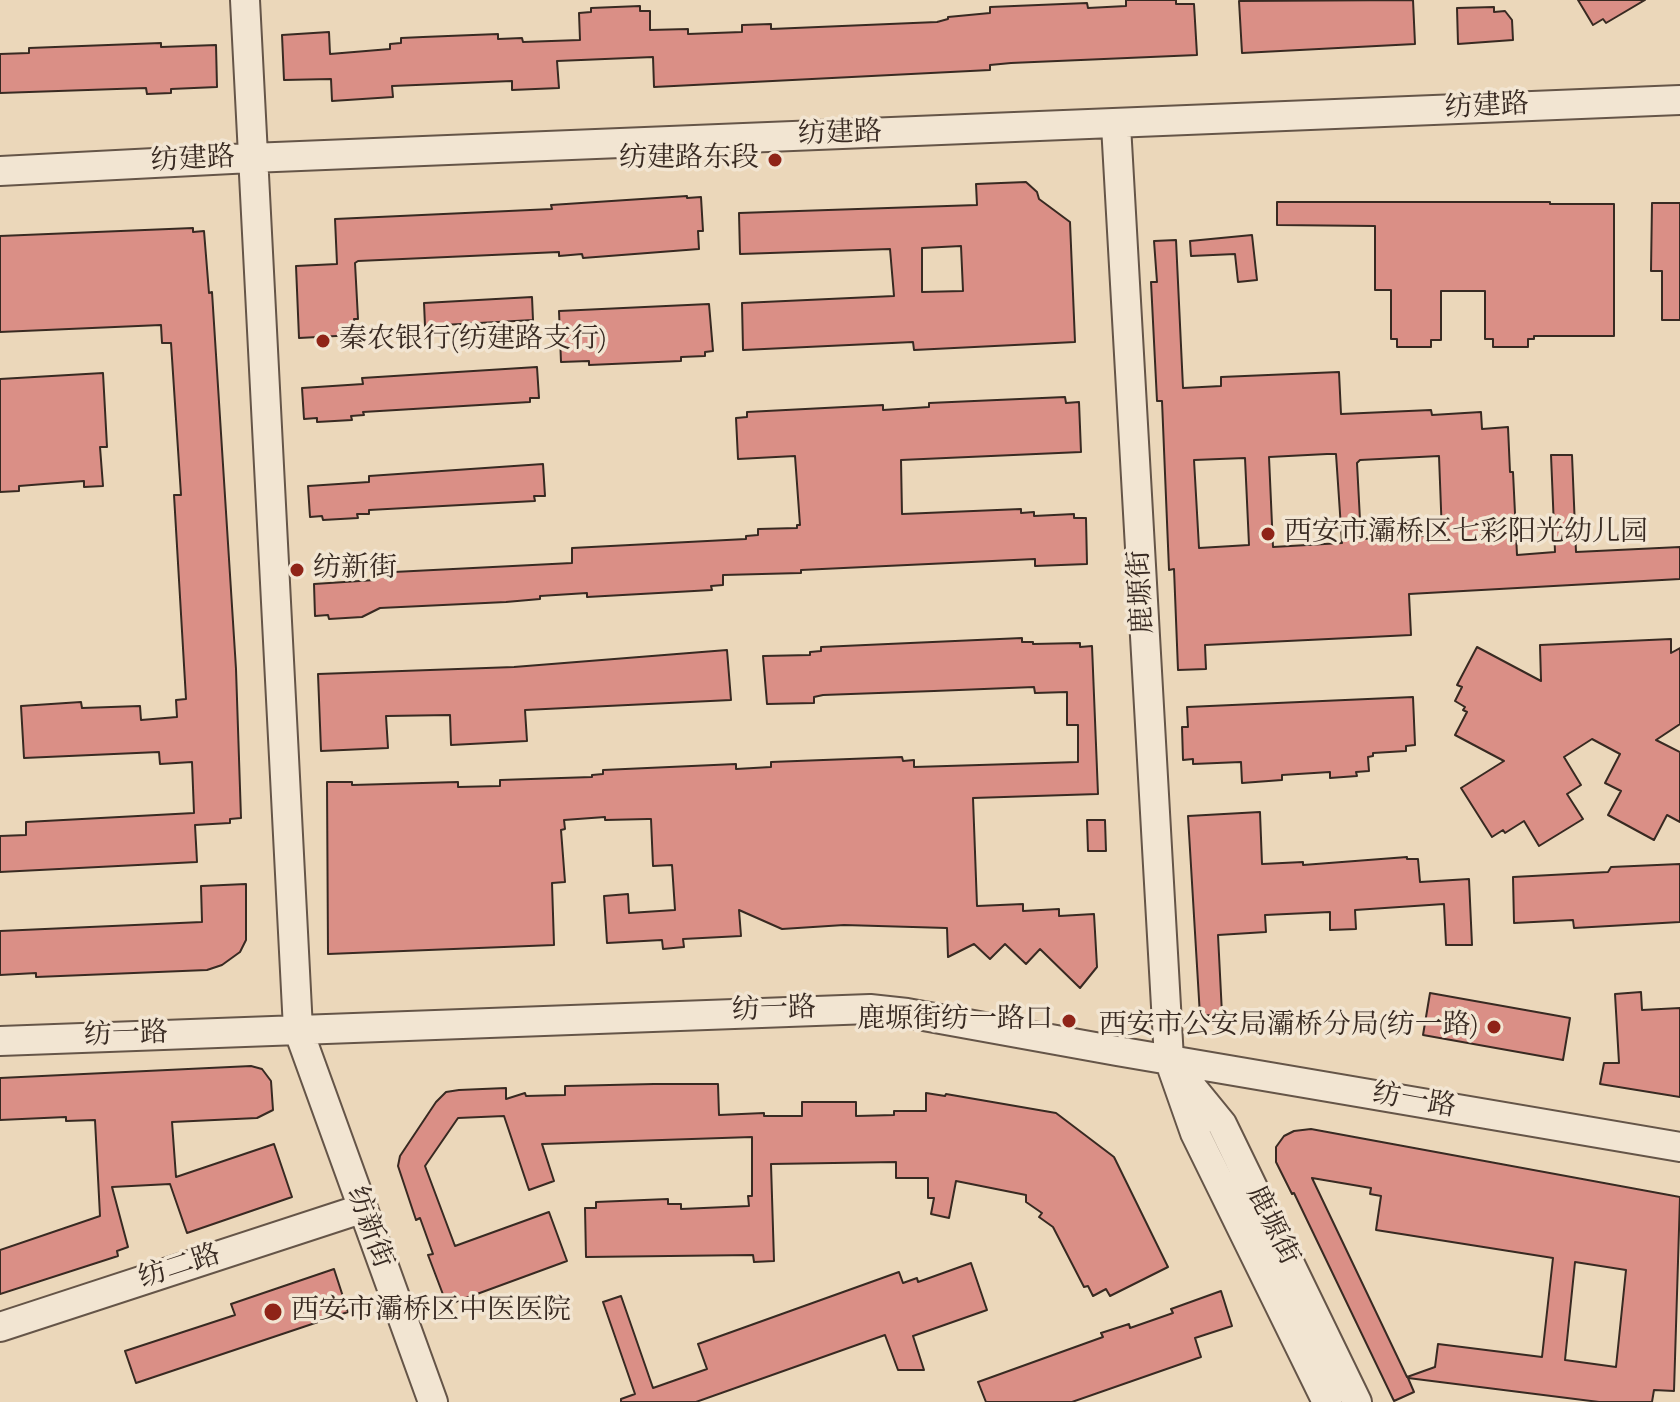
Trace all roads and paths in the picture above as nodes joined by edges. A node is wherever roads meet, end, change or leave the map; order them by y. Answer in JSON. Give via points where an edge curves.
{"nodes":[{"id":1,"x":245,"y":0,"type":"edge"},
{"id":2,"x":1680,"y":100,"type":"edge"},
{"id":3,"x":1116,"y":125,"type":"junction"},
{"id":4,"x":251,"y":158,"type":"junction"},
{"id":5,"x":0,"y":171,"type":"edge"},
{"id":6,"x":298,"y":1029,"type":"junction"},
{"id":7,"x":0,"y":1041,"type":"edge"},
{"id":8,"x":1169,"y":1059,"type":"junction"},
{"id":9,"x":1680,"y":1147,"type":"edge"},
{"id":10,"x":361,"y":1209,"type":"junction"},
{"id":11,"x":0,"y":1327,"type":"edge"},
{"id":12,"x":433,"y":1402,"type":"edge"},
{"id":13,"x":1327,"y":1402,"type":"edge"},
{"id":14,"x":1357,"y":1402,"type":"edge"}],
"edges":[{"from":1,"to":4,"type":"street","name":"纺新街"},
{"from":2,"to":3,"type":"street","name":"纺建路"},
{"from":3,"to":4,"type":"street","name":"纺建路"},
{"from":3,"to":8,"type":"street","name":"鹿塬街"},
{"from":4,"to":5,"type":"street","name":"纺建路"},
{"from":4,"to":6,"type":"street","name":"纺新街"},
{"from":6,"to":7,"type":"street","name":"纺一路"},
{"from":6,"to":8,"type":"street","name":"纺一路","via":[[870,1009]]},
{"from":6,"to":10,"type":"street","name":"纺新街"},
{"from":8,"to":9,"type":"street","name":"纺一路"},
{"from":8,"to":13,"type":"street","name":"鹿塬街","via":[[1195,1133]]},
{"from":8,"to":14,"type":"street","name":"鹿塬街","via":[[1222,1124]]},
{"from":10,"to":11,"type":"street","name":"纺二路"},
{"from":10,"to":12,"type":"street","name":"纺新街"}]}
